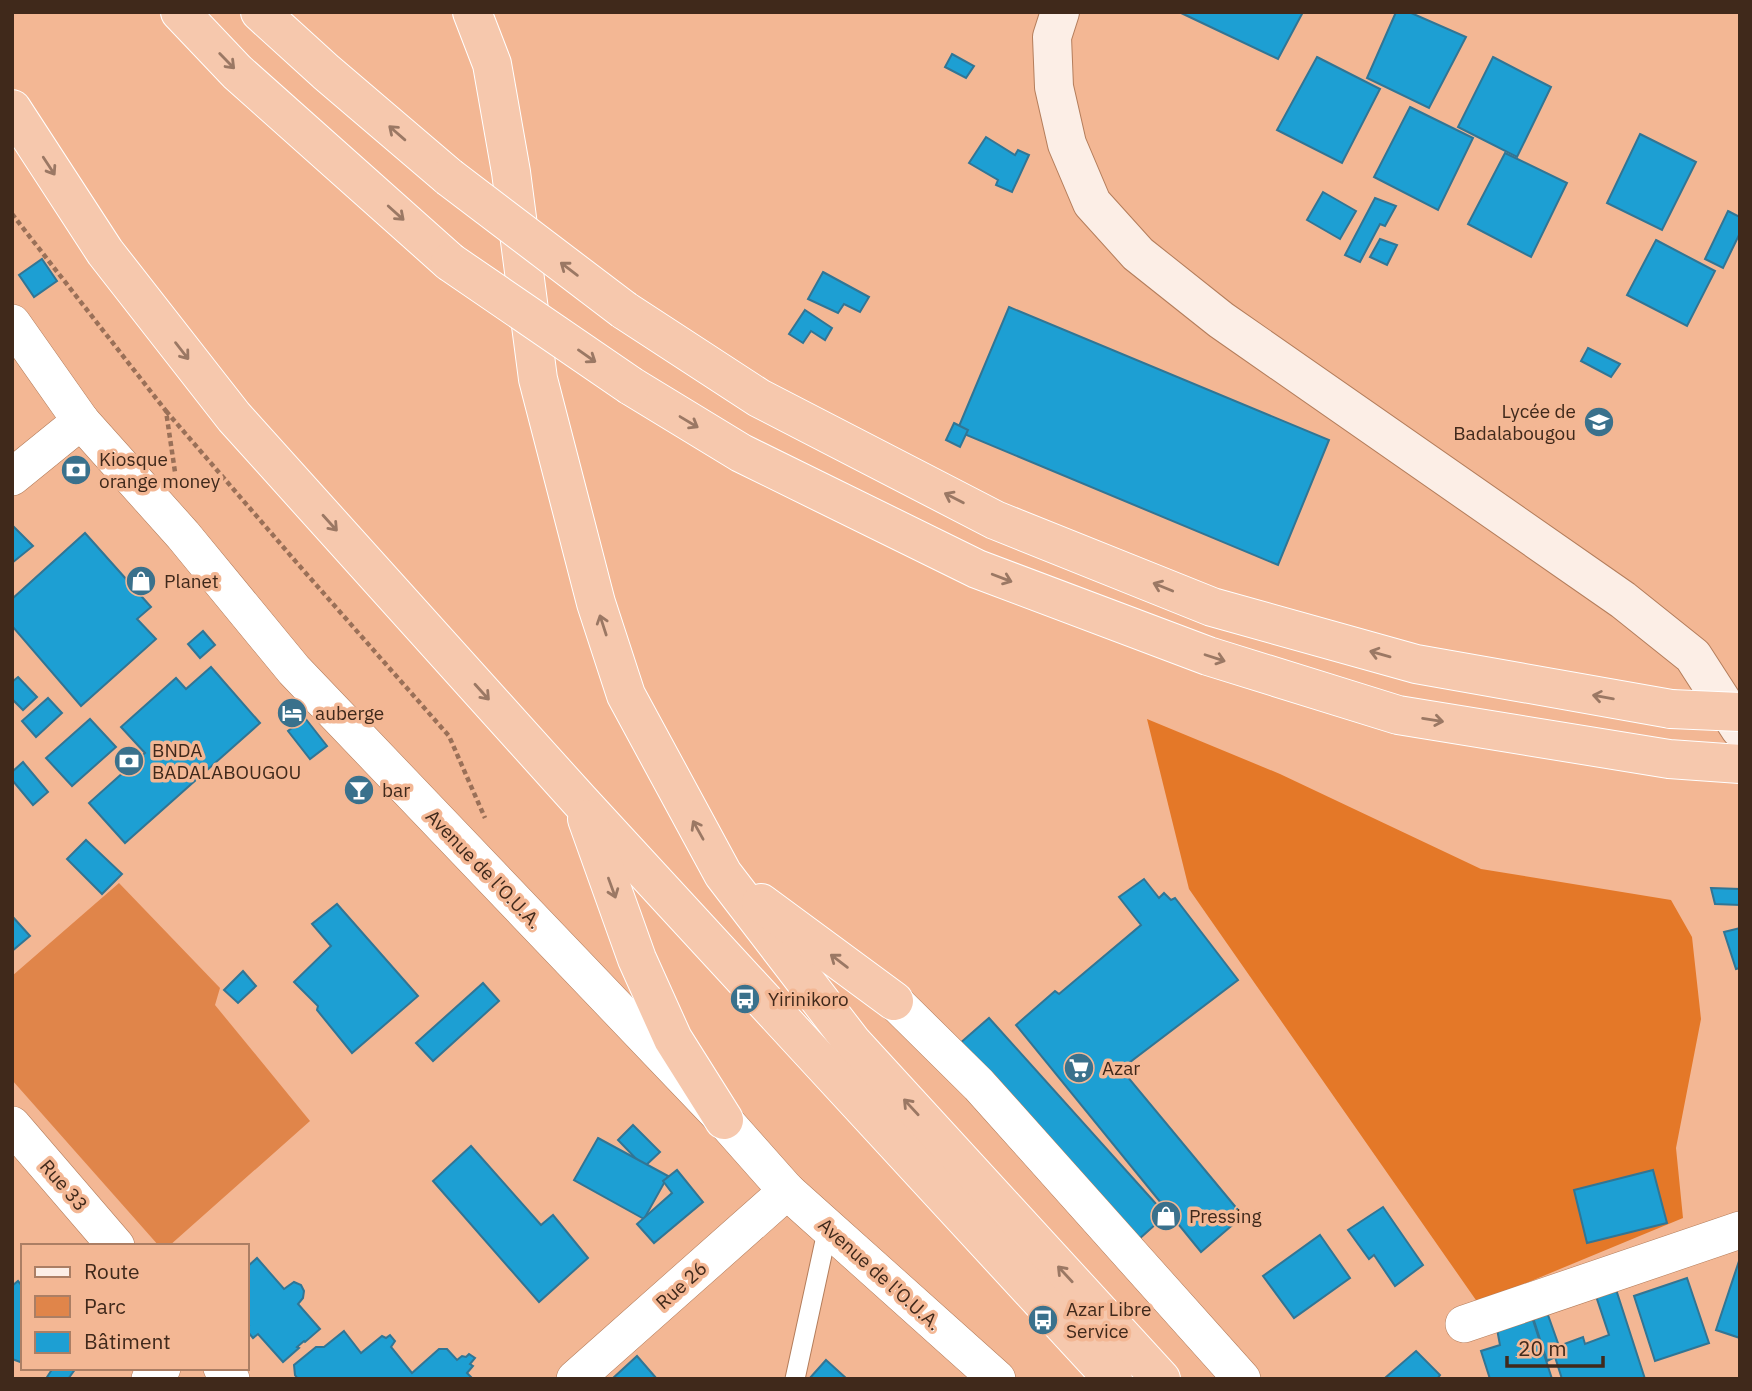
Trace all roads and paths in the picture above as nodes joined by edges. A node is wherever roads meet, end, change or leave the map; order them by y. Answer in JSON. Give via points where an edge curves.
{"nodes":[{"id":1,"x":180,"y":12,"type":"edge"},
{"id":2,"x":260,"y":12,"type":"edge"},
{"id":3,"x":472,"y":12,"type":"edge"},
{"id":4,"x":1060,"y":12,"type":"edge"},
{"id":5,"x":12,"y":109,"type":"edge"},
{"id":6,"x":12,"y":214,"type":"edge"},
{"id":7,"x":12,"y":323,"type":"edge"},
{"id":8,"x":166,"y":411,"type":"junction"},
{"id":9,"x":81,"y":421,"type":"junction"},
{"id":10,"x":12,"y":477,"type":"edge"},
{"id":11,"x":176,"y":480,"type":"dead end"},
{"id":12,"x":1740,"y":712,"type":"edge"},
{"id":13,"x":1740,"y":729,"type":"edge"},
{"id":14,"x":1740,"y":764,"type":"edge"},
{"id":15,"x":580,"y":801,"type":"junction"},
{"id":16,"x":487,"y":822,"type":"dead end"},
{"id":17,"x":723,"y":874,"type":"junction"},
{"id":18,"x":894,"y":1001,"type":"joint"},
{"id":19,"x":724,"y":1120,"type":"junction"},
{"id":20,"x":12,"y":1125,"type":"edge"},
{"id":21,"x":787,"y":1191,"type":"junction"},
{"id":22,"x":828,"y":1227,"type":"junction"},
{"id":23,"x":1740,"y":1230,"type":"edge"},
{"id":24,"x":114,"y":1244,"type":"edge"},
{"id":25,"x":1464,"y":1324,"type":"dead end"},
{"id":26,"x":575,"y":1379,"type":"edge"},
{"id":27,"x":795,"y":1379,"type":"edge"},
{"id":28,"x":997,"y":1379,"type":"edge"},
{"id":29,"x":1113,"y":1379,"type":"edge"},
{"id":30,"x":1161,"y":1379,"type":"edge"},
{"id":31,"x":1242,"y":1379,"type":"edge"}],
"edges":[{"from":1,"to":14,"type":"highway","one_way":true,"bridge":true,"via":[[237,72],[450,262],[631,386],[741,453],[977,569],[1208,656],[1398,715],[1669,759]]},
{"from":12,"to":2,"type":"highway","one_way":true,"bridge":true,"via":[[1671,709],[1416,664],[1212,607],[995,520],[759,398],[624,310],[449,177]]},
{"from":17,"to":3,"type":"highway","one_way":true,"via":[[626,695],[596,603],[538,379],[497,91]]},
{"from":4,"to":13,"type":"street","via":[[1052,37],[1054,87],[1067,145],[1092,203],[1138,254],[1221,320],[1633,608],[1693,656]]},
{"from":5,"to":15,"type":"highway","one_way":true,"via":[[106,252],[234,417]]},
{"from":6,"to":8,"type":"path"},
{"from":7,"to":9,"type":"street","name":"Avenue de l'O.U.A."},
{"from":8,"to":11,"type":"path"},
{"from":8,"to":16,"type":"path","via":[[449,736]]},
{"from":9,"to":10,"type":"street"},
{"from":9,"to":19,"type":"street","name":"Avenue de l'O.U.A.","via":[[294,670]]},
{"from":15,"to":19,"type":"highway","one_way":true,"via":[[673,1039]]},
{"from":15,"to":29,"type":"highway"},
{"from":18,"to":17,"type":"highway","one_way":true},
{"from":30,"to":17,"type":"highway","one_way":true,"via":[[852,1042]]},
{"from":18,"to":31,"type":"street","via":[[979,1085]]},
{"from":19,"to":21,"type":"street","name":"Avenue de l'O.U.A."},
{"from":20,"to":24,"type":"street","name":"Rue 33"},
{"from":21,"to":22,"type":"street","name":"Avenue de l'O.U.A."},
{"from":21,"to":26,"type":"street","name":"Rue 26"},
{"from":22,"to":27,"type":"lane"},
{"from":22,"to":28,"type":"street","name":"Avenue de l'O.U.A."},
{"from":23,"to":25,"type":"street"}]}
